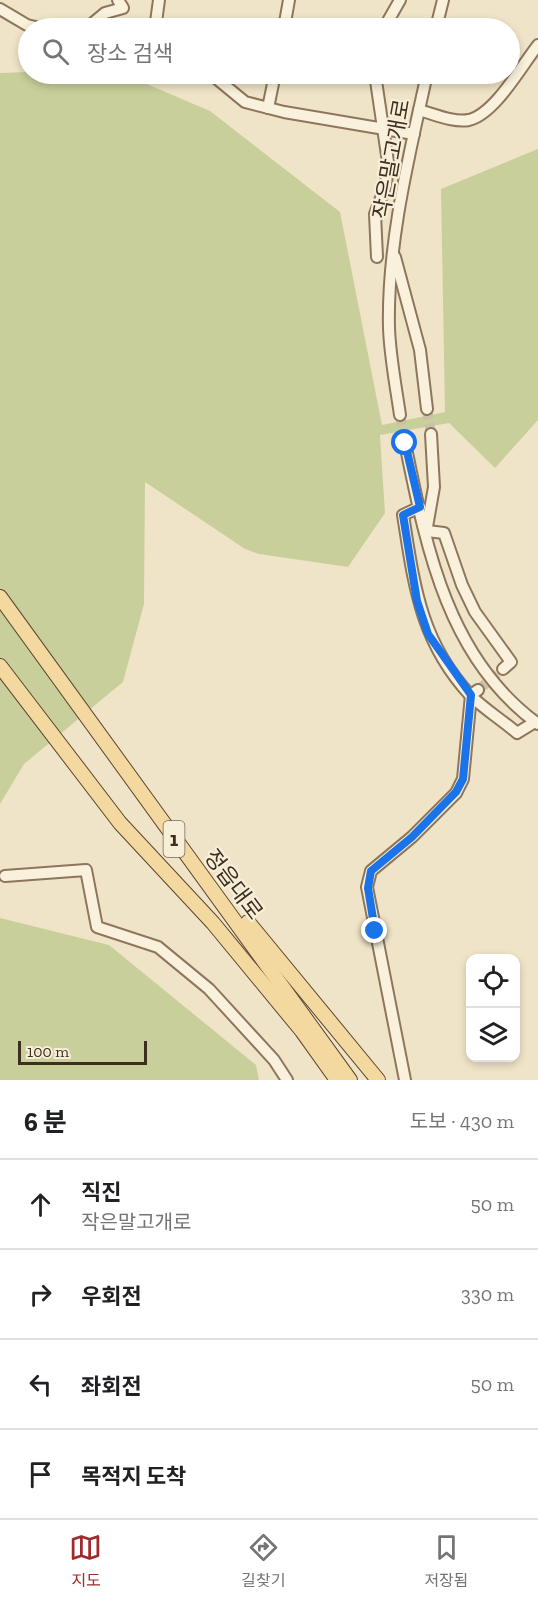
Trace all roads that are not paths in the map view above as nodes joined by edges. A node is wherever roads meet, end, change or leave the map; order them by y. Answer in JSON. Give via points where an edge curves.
{"nodes":[{"id":1,"x":117,"y":0,"type":"edge"},
{"id":2,"x":159,"y":0,"type":"edge"},
{"id":3,"x":289,"y":0,"type":"edge"},
{"id":4,"x":400,"y":0,"type":"edge"},
{"id":5,"x":443,"y":0,"type":"edge"},
{"id":6,"x":0,"y":9,"type":"edge"},
{"id":7,"x":99,"y":18,"type":"edge"},
{"id":8,"x":157,"y":18,"type":"edge"},
{"id":9,"x":286,"y":18,"type":"edge"},
{"id":10,"x":390,"y":18,"type":"edge"},
{"id":11,"x":438,"y":18,"type":"edge"},
{"id":12,"x":18,"y":20,"type":"edge"},
{"id":13,"x":538,"y":45,"type":"edge"},
{"id":14,"x":520,"y":71,"type":"edge"},
{"id":15,"x":223,"y":84,"type":"edge"},
{"id":16,"x":273,"y":84,"type":"edge"},
{"id":17,"x":376,"y":84,"type":"edge"},
{"id":18,"x":424,"y":84,"type":"edge"},
{"id":19,"x":509,"y":84,"type":"edge"},
{"id":20,"x":268,"y":108,"type":"junction"},
{"id":21,"x":418,"y":110,"type":"junction"},
{"id":22,"x":383,"y":128,"type":"junction"},
{"id":23,"x":414,"y":134,"type":"junction"},
{"id":24,"x":394,"y":251,"type":"junction"},
{"id":25,"x":377,"y":257,"type":"dead end"},
{"id":26,"x":428,"y":409,"type":"tunnel mouth"},
{"id":27,"x":400,"y":415,"type":"tunnel mouth"},
{"id":28,"x":431,"y":434,"type":"tunnel mouth"},
{"id":29,"x":405,"y":443,"type":"tunnel mouth"},
{"id":30,"x":420,"y":507,"type":"junction"},
{"id":31,"x":427,"y":531,"type":"junction"},
{"id":32,"x":0,"y":597,"type":"edge"},
{"id":33,"x":0,"y":666,"type":"edge"},
{"id":34,"x":503,"y":669,"type":"dead end"},
{"id":35,"x":474,"y":693,"type":"junction"},
{"id":36,"x":537,"y":723,"type":"edge"},
{"id":37,"x":176,"y":843,"type":"junction"},
{"id":38,"x":5,"y":876,"type":"dead end"},
{"id":39,"x":213,"y":922,"type":"junction"},
{"id":40,"x":287,"y":1080,"type":"edge"},
{"id":41,"x":326,"y":1080,"type":"edge"},
{"id":42,"x":337,"y":1080,"type":"edge"},
{"id":43,"x":350,"y":1080,"type":"edge"},
{"id":44,"x":378,"y":1080,"type":"edge"},
{"id":45,"x":405,"y":1080,"type":"edge"}],
"edges":[{"from":1,"to":7,"type":"street","via":[[123,8],[120,11]]},
{"from":2,"to":8,"type":"street"},
{"from":3,"to":9,"type":"street"},
{"from":4,"to":10,"type":"street"},
{"from":5,"to":11,"type":"street"},
{"from":6,"to":12,"type":"street"},
{"from":13,"to":14,"type":"street"},
{"from":15,"to":20,"type":"street","via":[[245,102]]},
{"from":16,"to":20,"type":"street"},
{"from":17,"to":22,"type":"street"},
{"from":18,"to":21,"type":"street","name":"작은말고개로"},
{"from":19,"to":21,"type":"street","via":[[489,109],[470,120],[452,120]]},
{"from":20,"to":22,"type":"street"},
{"from":21,"to":23,"type":"street","name":"작은말고개로"},
{"from":22,"to":23,"type":"street"},
{"from":22,"to":25,"type":"street","via":[[388,176],[375,214]]},
{"from":23,"to":24,"type":"street","name":"작은말고개로"},
{"from":24,"to":26,"type":"street","name":"작은말고개로","via":[[420,350]]},
{"from":24,"to":27,"type":"street","name":"작은말고개로","via":[[389,331]]},
{"from":28,"to":31,"type":"street","via":[[434,487]]},
{"from":29,"to":30,"type":"street"},
{"from":30,"to":31,"type":"street"},
{"from":30,"to":35,"type":"street","via":[[403,515],[417,601],[428,634]]},
{"from":31,"to":34,"type":"street","via":[[444,533],[475,612],[511,662]]},
{"from":31,"to":36,"type":"street","via":[[442,591],[463,640],[491,680]]},
{"from":32,"to":37,"type":"main road","name":"정읍대로","number":"1"},
{"from":33,"to":39,"type":"main road","name":"정읍대로","number":"1","via":[[120,823]]},
{"from":35,"to":36,"type":"street","via":[[518,733]]},
{"from":35,"to":45,"type":"street","via":[[463,779],[456,792],[412,837],[371,871],[368,888]]},
{"from":37,"to":43,"type":"main road","name":"정읍대로","number":"1"},
{"from":37,"to":44,"type":"main road","via":[[201,861]]},
{"from":38,"to":40,"type":"street","via":[[86,870],[97,927],[158,947],[209,989],[274,1060]]},
{"from":39,"to":41,"type":"main road"},
{"from":39,"to":42,"type":"main road","name":"정읍대로","number":"1"}]}
